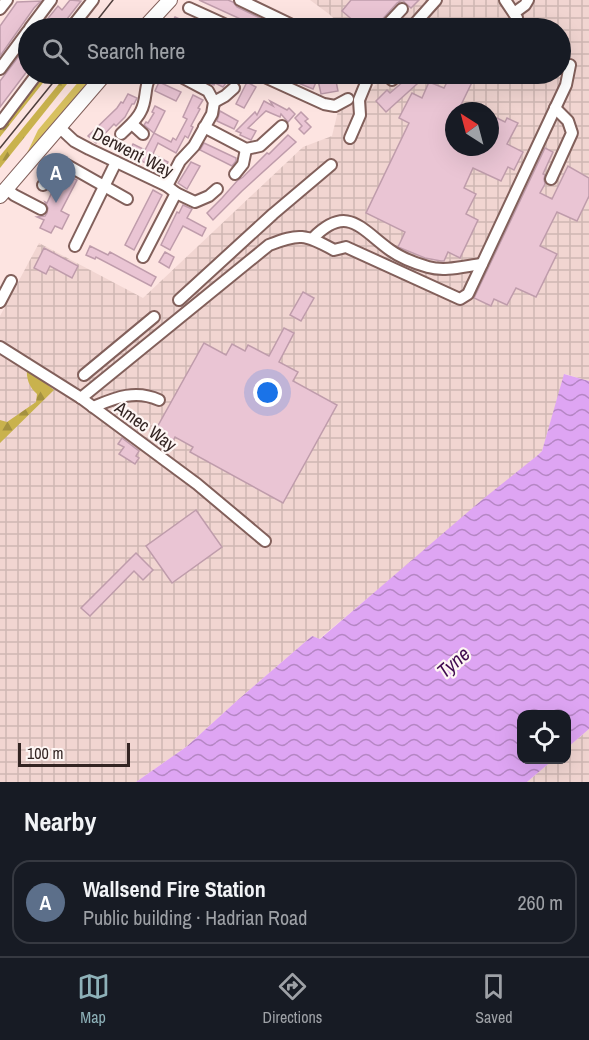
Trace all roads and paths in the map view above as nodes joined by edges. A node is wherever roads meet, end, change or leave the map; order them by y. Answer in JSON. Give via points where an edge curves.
{"nodes":[{"id":1,"x":6,"y":0,"type":"edge"},
{"id":2,"x":51,"y":0,"type":"edge"},
{"id":3,"x":93,"y":0,"type":"edge"},
{"id":4,"x":170,"y":0,"type":"edge"},
{"id":5,"x":240,"y":0,"type":"edge"},
{"id":6,"x":436,"y":0,"type":"edge"},
{"id":7,"x":505,"y":0,"type":"edge"},
{"id":8,"x":528,"y":0,"type":"edge"},
{"id":9,"x":189,"y":8,"type":"dead end"},
{"id":10,"x":0,"y":9,"type":"edge"},
{"id":11,"x":402,"y":9,"type":"dead end"},
{"id":12,"x":38,"y":18,"type":"edge"},
{"id":13,"x":79,"y":18,"type":"edge"},
{"id":14,"x":158,"y":18,"type":"edge"},
{"id":15,"x":211,"y":18,"type":"edge"},
{"id":16,"x":274,"y":18,"type":"edge"},
{"id":17,"x":393,"y":18,"type":"edge"},
{"id":18,"x":420,"y":18,"type":"edge"},
{"id":19,"x":18,"y":45,"type":"edge"},
{"id":20,"x":0,"y":69,"type":"edge"},
{"id":21,"x":28,"y":84,"type":"edge"},
{"id":22,"x":96,"y":84,"type":"edge"},
{"id":23,"x":147,"y":84,"type":"edge"},
{"id":24,"x":195,"y":84,"type":"edge"},
{"id":25,"x":283,"y":84,"type":"edge"},
{"id":26,"x":366,"y":84,"type":"joint"},
{"id":27,"x":566,"y":84,"type":"edge"},
{"id":28,"x":234,"y":88,"type":"dead end"},
{"id":29,"x":214,"y":102,"type":"junction"},
{"id":30,"x":555,"y":108,"type":"junction"},
{"id":31,"x":4,"y":111,"type":"edge"},
{"id":32,"x":0,"y":123,"type":"edge"},
{"id":33,"x":132,"y":124,"type":"junction"},
{"id":34,"x":264,"y":125,"type":"dead end"},
{"id":35,"x":282,"y":126,"type":"dead end"},
{"id":36,"x":59,"y":127,"type":"junction"},
{"id":37,"x":204,"y":127,"type":"junction"},
{"id":38,"x":121,"y":134,"type":"dead end"},
{"id":39,"x":143,"y":134,"type":"dead end"},
{"id":40,"x":273,"y":134,"type":"junction"},
{"id":41,"x":350,"y":138,"type":"dead end"},
{"id":42,"x":246,"y":148,"type":"junction"},
{"id":43,"x":116,"y":162,"type":"junction"},
{"id":44,"x":331,"y":165,"type":"dead end"},
{"id":45,"x":235,"y":174,"type":"dead end"},
{"id":46,"x":551,"y":179,"type":"dead end"},
{"id":47,"x":43,"y":185,"type":"dead end"},
{"id":48,"x":167,"y":186,"type":"junction"},
{"id":49,"x":105,"y":187,"type":"junction"},
{"id":50,"x":217,"y":189,"type":"dead end"},
{"id":51,"x":3,"y":192,"type":"edge"},
{"id":52,"x":176,"y":193,"type":"junction"},
{"id":53,"x":127,"y":199,"type":"dead end"},
{"id":54,"x":41,"y":209,"type":"dead end"},
{"id":55,"x":313,"y":238,"type":"junction"},
{"id":56,"x":75,"y":246,"type":"dead end"},
{"id":57,"x":143,"y":257,"type":"dead end"},
{"id":58,"x":482,"y":264,"type":"junction"},
{"id":59,"x":201,"y":280,"type":"junction"},
{"id":60,"x":11,"y":281,"type":"dead end"},
{"id":61,"x":212,"y":292,"type":"junction"},
{"id":62,"x":179,"y":300,"type":"dead end"},
{"id":63,"x":0,"y":302,"type":"edge"},
{"id":64,"x":154,"y":317,"type":"dead end"},
{"id":65,"x":133,"y":335,"type":"junction"},
{"id":66,"x":144,"y":347,"type":"junction"},
{"id":67,"x":5,"y":350,"type":"edge"},
{"id":68,"x":103,"y":359,"type":"junction"},
{"id":69,"x":114,"y":372,"type":"junction"},
{"id":70,"x":84,"y":375,"type":"dead end"},
{"id":71,"x":81,"y":398,"type":"junction"},
{"id":72,"x":159,"y":400,"type":"dead end"},
{"id":73,"x":93,"y":407,"type":"junction"},
{"id":74,"x":265,"y":540,"type":"dead end"}],
"edges":[{"from":1,"to":10,"type":"street"},
{"from":2,"to":12,"type":"street"},
{"from":3,"to":13,"type":"street"},
{"from":4,"to":14,"type":"main road"},
{"from":5,"to":16,"type":"street"},
{"from":6,"to":18,"type":"street"},
{"from":7,"to":8,"type":"street","via":[[516,15]]},
{"from":9,"to":15,"type":"street"},
{"from":11,"to":17,"type":"street"},
{"from":19,"to":20,"type":"street"},
{"from":21,"to":31,"type":"street"},
{"from":22,"to":36,"type":"main road"},
{"from":23,"to":33,"type":"street","via":[[141,111]]},
{"from":24,"to":29,"type":"street","via":[[208,91]]},
{"from":25,"to":26,"type":"street","via":[[335,106]]},
{"from":26,"to":41,"type":"street","via":[[360,115]]},
{"from":27,"to":30,"type":"street"},
{"from":28,"to":29,"type":"street"},
{"from":29,"to":37,"type":"street"},
{"from":30,"to":46,"type":"street","via":[[568,121],[572,133]]},
{"from":30,"to":58,"type":"street"},
{"from":31,"to":32,"type":"street"},
{"from":33,"to":38,"type":"street"},
{"from":33,"to":39,"type":"street"},
{"from":34,"to":40,"type":"street"},
{"from":35,"to":40,"type":"street"},
{"from":36,"to":43,"type":"street","name":"Derwent Way","via":[[74,141]]},
{"from":36,"to":51,"type":"main road"},
{"from":37,"to":42,"type":"street"},
{"from":37,"to":48,"type":"street"},
{"from":40,"to":42,"type":"street","via":[[260,146]]},
{"from":42,"to":45,"type":"street","via":[[243,164]]},
{"from":43,"to":48,"type":"street","name":"Derwent Way"},
{"from":43,"to":49,"type":"street"},
{"from":44,"to":59,"type":"street"},
{"from":47,"to":49,"type":"street","via":[[55,170],[67,165]]},
{"from":48,"to":52,"type":"street","name":"Derwent Way"},
{"from":49,"to":53,"type":"street"},
{"from":49,"to":56,"type":"street"},
{"from":50,"to":52,"type":"street","name":"Derwent Way","via":[[195,201]]},
{"from":51,"to":54,"type":"street"},
{"from":52,"to":57,"type":"street"},
{"from":55,"to":58,"type":"street","via":[[331,224],[352,222],[400,256],[430,268]]},
{"from":55,"to":58,"type":"street","via":[[334,250],[346,247],[460,299],[468,294]]},
{"from":55,"to":61,"type":"street","via":[[291,237],[269,245]]},
{"from":59,"to":61,"type":"street"},
{"from":59,"to":62,"type":"street"},
{"from":60,"to":63,"type":"street"},
{"from":61,"to":66,"type":"street"},
{"from":64,"to":65,"type":"street"},
{"from":65,"to":66,"type":"street"},
{"from":65,"to":68,"type":"street"},
{"from":66,"to":69,"type":"street"},
{"from":67,"to":71,"type":"street","name":"Amec Way"},
{"from":68,"to":69,"type":"street"},
{"from":68,"to":70,"type":"street"},
{"from":69,"to":71,"type":"street"},
{"from":71,"to":73,"type":"street","name":"Amec Way"},
{"from":72,"to":73,"type":"street","via":[[127,394]]},
{"from":73,"to":74,"type":"street","name":"Amec Way"}]}
